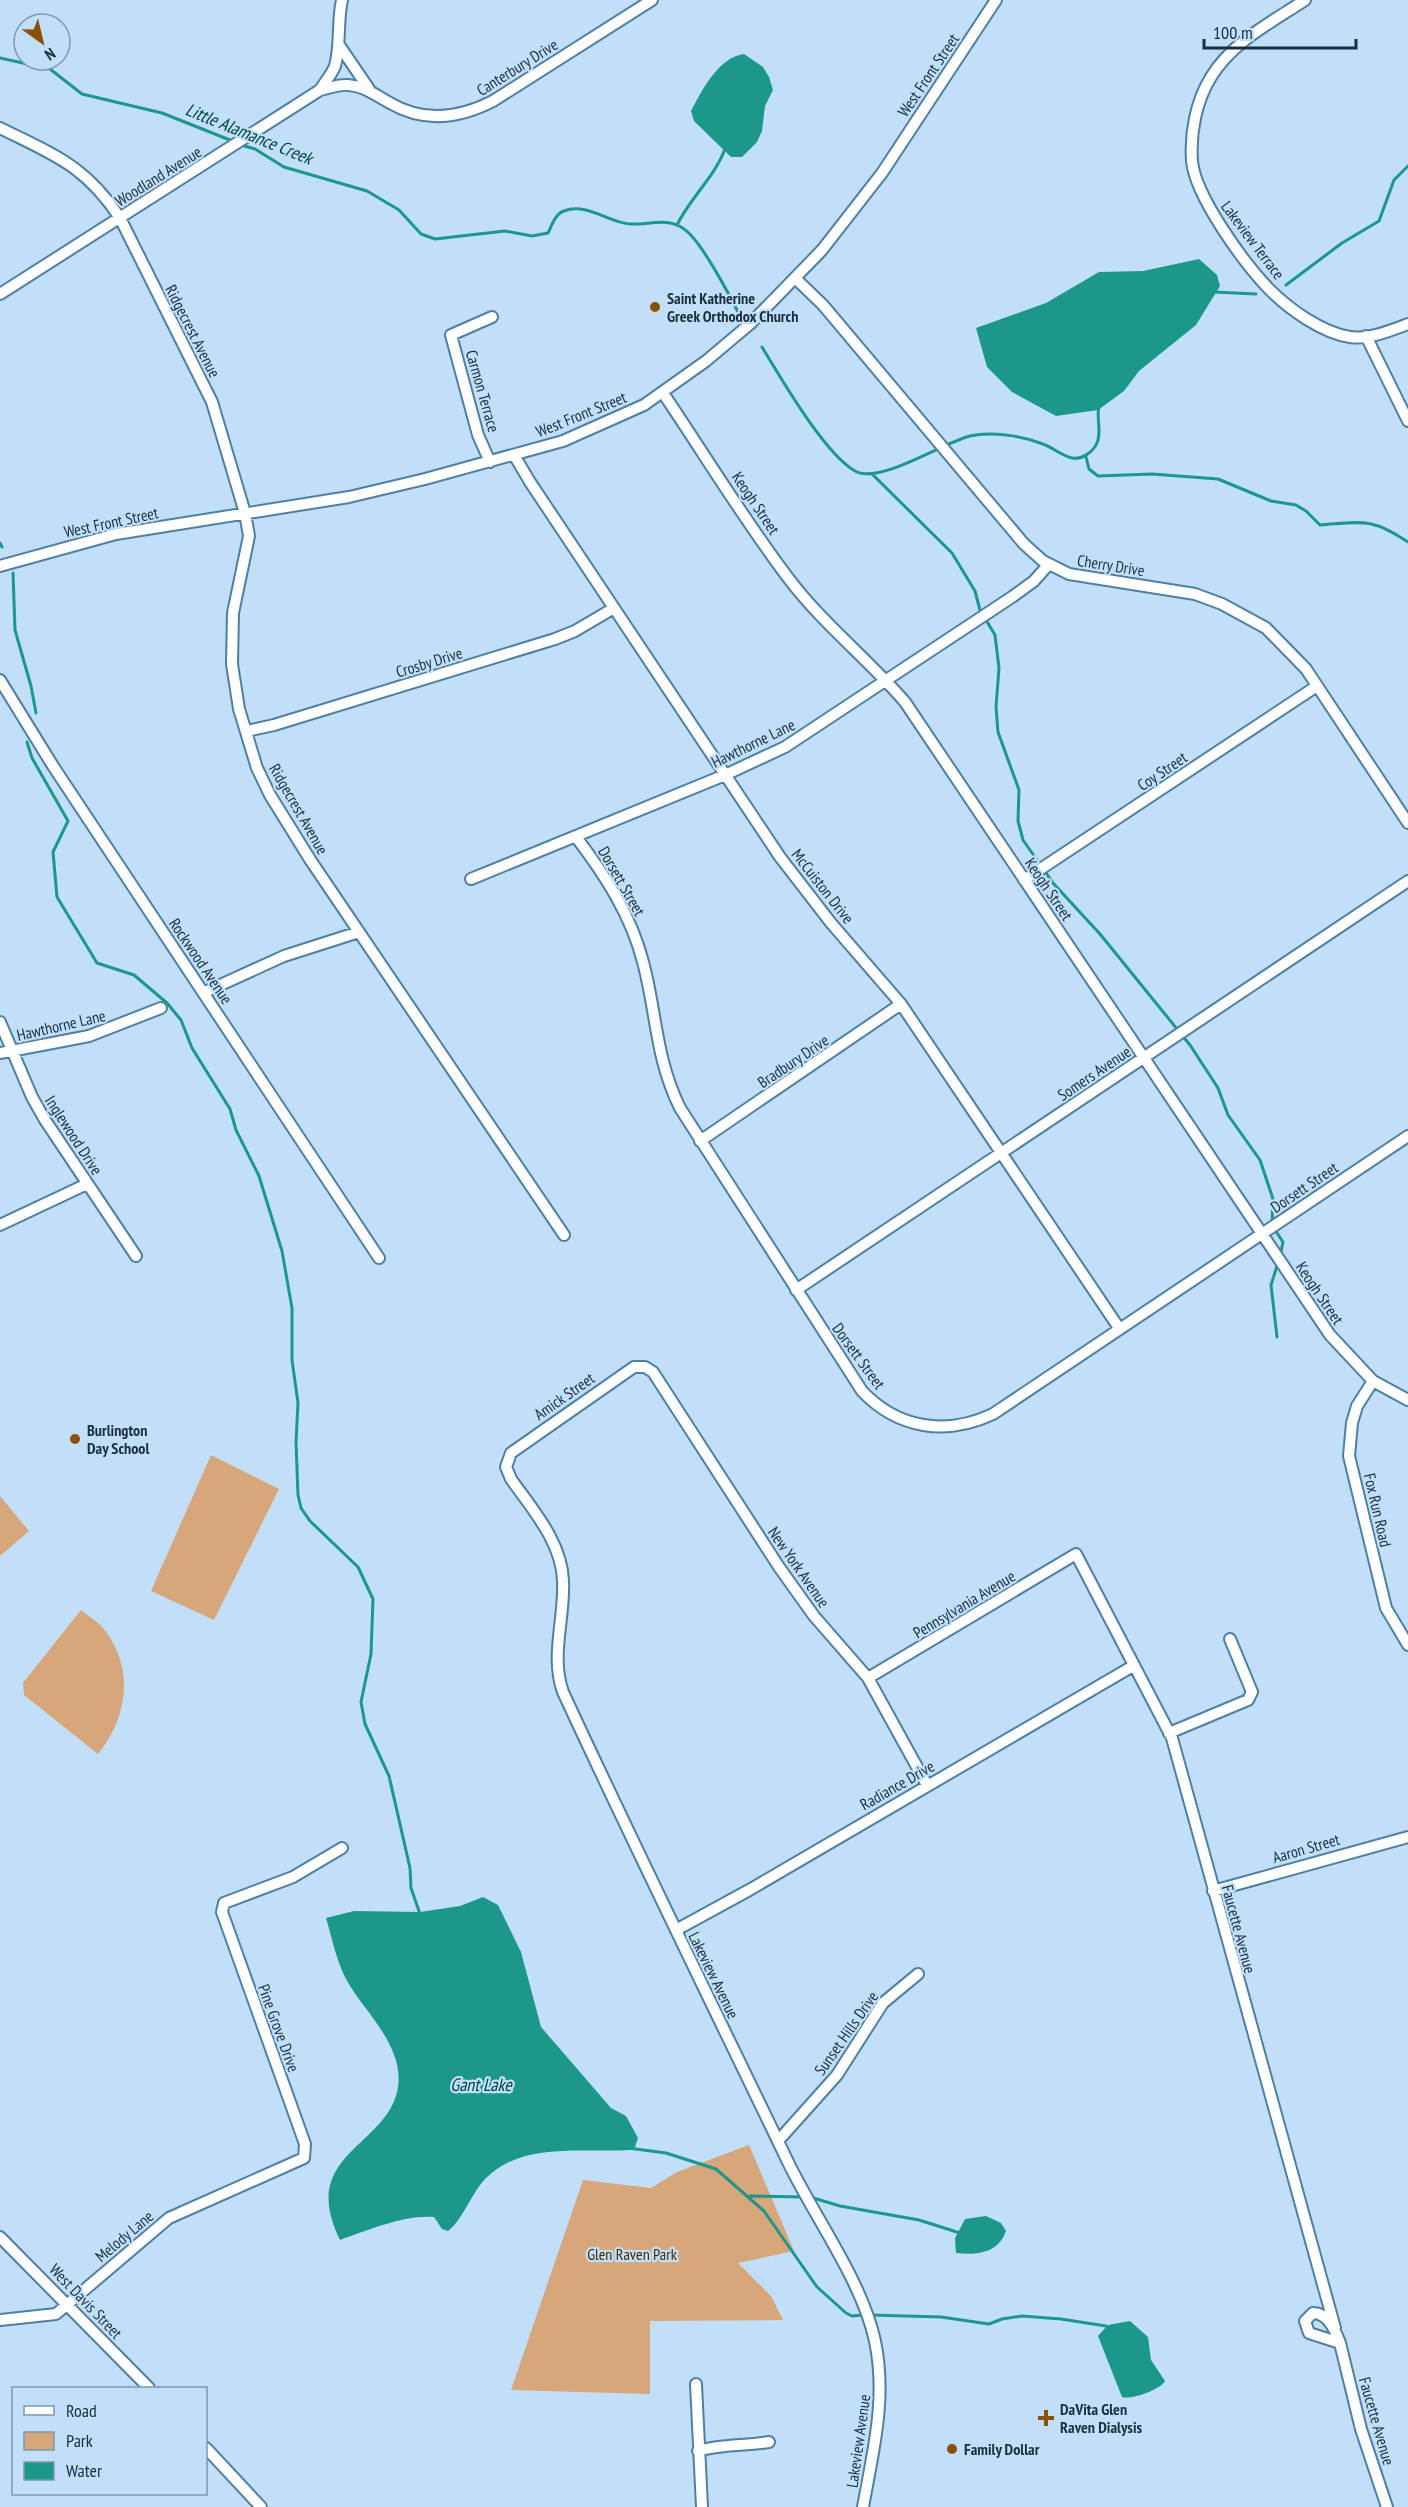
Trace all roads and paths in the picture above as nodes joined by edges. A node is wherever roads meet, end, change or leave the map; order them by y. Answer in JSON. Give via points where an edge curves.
{"nodes":[{"id":1,"x":342,"y":0,"type":"edge"},
{"id":2,"x":652,"y":0,"type":"edge"},
{"id":3,"x":996,"y":0,"type":"edge"},
{"id":4,"x":1305,"y":0,"type":"edge"},
{"id":5,"x":339,"y":45,"type":"junction"},
{"id":6,"x":369,"y":89,"type":"junction"},
{"id":7,"x":320,"y":90,"type":"junction"},
{"id":8,"x":0,"y":128,"type":"edge"},
{"id":9,"x":120,"y":218,"type":"junction"},
{"id":10,"x":796,"y":279,"type":"junction"},
{"id":11,"x":0,"y":294,"type":"edge"},
{"id":12,"x":492,"y":317,"type":"dead end"},
{"id":13,"x":1408,"y":324,"type":"edge"},
{"id":14,"x":1366,"y":336,"type":"junction"},
{"id":15,"x":663,"y":393,"type":"junction"},
{"id":16,"x":1408,"y":421,"type":"edge"},
{"id":17,"x":514,"y":455,"type":"junction"},
{"id":18,"x":490,"y":462,"type":"junction"},
{"id":19,"x":245,"y":513,"type":"junction"},
{"id":20,"x":1049,"y":564,"type":"junction"},
{"id":21,"x":0,"y":566,"type":"edge"},
{"id":22,"x":614,"y":608,"type":"junction"},
{"id":23,"x":0,"y":680,"type":"edge"},
{"id":24,"x":886,"y":680,"type":"junction"},
{"id":25,"x":1317,"y":686,"type":"junction"},
{"id":26,"x":247,"y":731,"type":"junction"},
{"id":27,"x":725,"y":775,"type":"junction"},
{"id":28,"x":1408,"y":823,"type":"edge"},
{"id":29,"x":576,"y":837,"type":"junction"},
{"id":30,"x":471,"y":879,"type":"dead end"},
{"id":31,"x":1024,"y":880,"type":"junction"},
{"id":32,"x":1408,"y":880,"type":"edge"},
{"id":33,"x":359,"y":932,"type":"junction"},
{"id":34,"x":205,"y":992,"type":"junction"},
{"id":35,"x":902,"y":1004,"type":"junction"},
{"id":36,"x":161,"y":1008,"type":"dead end"},
{"id":37,"x":0,"y":1022,"type":"edge"},
{"id":38,"x":12,"y":1052,"type":"junction"},
{"id":39,"x":0,"y":1053,"type":"edge"},
{"id":40,"x":1143,"y":1057,"type":"junction"},
{"id":41,"x":1408,"y":1136,"type":"edge"},
{"id":42,"x":700,"y":1141,"type":"junction"},
{"id":43,"x":1001,"y":1153,"type":"junction"},
{"id":44,"x":87,"y":1184,"type":"junction"},
{"id":45,"x":0,"y":1225,"type":"edge"},
{"id":46,"x":1261,"y":1233,"type":"junction"},
{"id":47,"x":564,"y":1235,"type":"dead end"},
{"id":48,"x":136,"y":1256,"type":"dead end"},
{"id":49,"x":379,"y":1258,"type":"dead end"},
{"id":50,"x":796,"y":1290,"type":"junction"},
{"id":51,"x":1119,"y":1328,"type":"junction"},
{"id":52,"x":645,"y":1366,"type":"joint"},
{"id":53,"x":1373,"y":1380,"type":"junction"},
{"id":54,"x":1408,"y":1400,"type":"edge"},
{"id":55,"x":507,"y":1461,"type":"joint"},
{"id":56,"x":1076,"y":1554,"type":"joint"},
{"id":57,"x":1230,"y":1639,"type":"dead end"},
{"id":58,"x":1408,"y":1645,"type":"edge"},
{"id":59,"x":1133,"y":1666,"type":"junction"},
{"id":60,"x":867,"y":1678,"type":"junction"},
{"id":61,"x":1169,"y":1733,"type":"junction"},
{"id":62,"x":927,"y":1785,"type":"junction"},
{"id":63,"x":1408,"y":1837,"type":"edge"},
{"id":64,"x":342,"y":1848,"type":"dead end"},
{"id":65,"x":1213,"y":1891,"type":"junction"},
{"id":66,"x":676,"y":1930,"type":"junction"},
{"id":67,"x":918,"y":1974,"type":"dead end"},
{"id":68,"x":778,"y":2140,"type":"junction"},
{"id":69,"x":304,"y":2158,"type":"joint"},
{"id":70,"x":0,"y":2237,"type":"edge"},
{"id":71,"x":68,"y":2304,"type":"junction"},
{"id":72,"x":0,"y":2320,"type":"edge"},
{"id":73,"x":1335,"y":2328,"type":"junction"},
{"id":74,"x":1340,"y":2343,"type":"junction"},
{"id":75,"x":696,"y":2384,"type":"dead end"},
{"id":76,"x":148,"y":2387,"type":"edge"},
{"id":77,"x":769,"y":2442,"type":"dead end"},
{"id":78,"x":207,"y":2449,"type":"edge"},
{"id":79,"x":698,"y":2451,"type":"junction"},
{"id":80,"x":261,"y":2507,"type":"edge"},
{"id":81,"x":702,"y":2507,"type":"edge"},
{"id":82,"x":863,"y":2507,"type":"edge"},
{"id":83,"x":1387,"y":2507,"type":"edge"}],
"edges":[{"from":1,"to":5,"type":"street","name":"Woodland Avenue"},
{"from":2,"to":6,"type":"street","name":"Canterbury Drive","via":[[494,100],[465,112],[430,116],[405,111]]},
{"from":3,"to":10,"type":"street","name":"West Front Street","via":[[862,201]]},
{"from":4,"to":14,"type":"street","name":"Lakeview Terrace","via":[[1245,40],[1210,78],[1199,103],[1192,162],[1197,183],[1215,218],[1269,288],[1287,304],[1334,332],[1352,338]]},
{"from":5,"to":6,"type":"street"},
{"from":5,"to":7,"type":"street","name":"Woodland Avenue","via":[[334,68]]},
{"from":6,"to":7,"type":"street","name":"Canterbury Drive","via":[[345,85]]},
{"from":7,"to":9,"type":"street","name":"Woodland Avenue"},
{"from":8,"to":9,"type":"street","name":"Ridgecrest Avenue","via":[[64,158],[105,195]]},
{"from":9,"to":11,"type":"street","name":"Woodland Avenue"},
{"from":9,"to":19,"type":"street","name":"Ridgecrest Avenue","via":[[212,402]]},
{"from":10,"to":15,"type":"street","name":"West Front Street","via":[[750,324]]},
{"from":10,"to":20,"type":"street","name":"Cherry Drive","via":[[823,305],[1024,544]]},
{"from":12,"to":18,"type":"street","name":"Carmon Terrace","via":[[451,335],[478,435]]},
{"from":13,"to":14,"type":"street","name":"Lakeview Terrace"},
{"from":14,"to":16,"type":"street"},
{"from":15,"to":17,"type":"street","name":"West Front Street","via":[[596,428]]},
{"from":15,"to":24,"type":"street","name":"Keogh Street","via":[[788,578],[824,620]]},
{"from":17,"to":18,"type":"street","name":"West Front Street"},
{"from":17,"to":22,"type":"street","name":"McCuiston Drive"},
{"from":18,"to":19,"type":"street","name":"West Front Street","via":[[349,497]]},
{"from":19,"to":21,"type":"street","name":"West Front Street","via":[[116,534]]},
{"from":19,"to":26,"type":"street","name":"Ridgecrest Avenue","via":[[248,548],[233,613],[232,638],[235,686]]},
{"from":20,"to":24,"type":"street","name":"Hawthorne Lane","via":[[1012,597]]},
{"from":20,"to":25,"type":"street","name":"Cherry Drive","via":[[1069,574],[1195,594],[1222,604],[1266,628],[1291,651]]},
{"from":22,"to":26,"type":"street","name":"Crosby Drive","via":[[555,639]]},
{"from":22,"to":27,"type":"street","name":"McCuiston Drive"},
{"from":23,"to":34,"type":"street","name":"Rockwood Avenue"},
{"from":24,"to":27,"type":"street","name":"Hawthorne Lane","via":[[785,747]]},
{"from":24,"to":31,"type":"street","name":"Keogh Street"},
{"from":25,"to":28,"type":"street","name":"Cherry Drive"},
{"from":25,"to":31,"type":"street","name":"Coy Street"},
{"from":26,"to":33,"type":"street","name":"Ridgecrest Avenue","via":[[257,768],[270,795]]},
{"from":27,"to":29,"type":"street","name":"Hawthorne Lane"},
{"from":27,"to":35,"type":"street","name":"McCuiston Drive","via":[[802,887]]},
{"from":29,"to":30,"type":"street","name":"Hawthorne Lane"},
{"from":29,"to":42,"type":"street","name":"Dorsett Street","via":[[626,913],[644,963],[663,1066],[680,1108]]},
{"from":31,"to":40,"type":"street","name":"Keogh Street"},
{"from":32,"to":40,"type":"street","name":"Somers Avenue"},
{"from":33,"to":34,"type":"street","via":[[284,956]]},
{"from":33,"to":47,"type":"street","name":"Ridgecrest Avenue"},
{"from":34,"to":49,"type":"street","name":"Rockwood Avenue"},
{"from":35,"to":42,"type":"street","name":"Bradbury Drive"},
{"from":35,"to":43,"type":"street","name":"McCuiston Drive"},
{"from":36,"to":38,"type":"street","name":"Hawthorne Lane","via":[[89,1036]]},
{"from":37,"to":38,"type":"street","name":"Inglewood Drive"},
{"from":38,"to":39,"type":"street","name":"Hawthorne Lane"},
{"from":38,"to":44,"type":"street","name":"Inglewood Drive","via":[[32,1097]]},
{"from":40,"to":43,"type":"street","name":"Somers Avenue"},
{"from":40,"to":46,"type":"street","name":"Keogh Street"},
{"from":41,"to":46,"type":"street","name":"Dorsett Street"},
{"from":42,"to":50,"type":"street","name":"Dorsett Street"},
{"from":43,"to":50,"type":"street","name":"Somers Avenue"},
{"from":43,"to":51,"type":"street","name":"McCuiston Drive"},
{"from":44,"to":45,"type":"street"},
{"from":44,"to":48,"type":"street","name":"Inglewood Drive"},
{"from":46,"to":51,"type":"street","name":"Dorsett Street"},
{"from":46,"to":53,"type":"street","name":"Keogh Street","via":[[1330,1335]]},
{"from":50,"to":51,"type":"street","name":"Dorsett Street","via":[[870,1400],[896,1417],[925,1426],[961,1426],[993,1414]]},
{"from":52,"to":55,"type":"street","name":"Amick Street","via":[[623,1373],[523,1443]]},
{"from":52,"to":60,"type":"street","name":"New York Avenue","via":[[688,1424],[785,1576]]},
{"from":53,"to":54,"type":"street","name":"Keogh Street"},
{"from":53,"to":58,"type":"street","name":"Fox Run Road","via":[[1357,1406],[1349,1456],[1386,1608]]},
{"from":55,"to":66,"type":"street","name":"Lakeview Avenue","via":[[511,1479],[556,1548],[560,1562],[563,1581],[556,1669],[563,1692]]},
{"from":56,"to":59,"type":"street","name":"Faucette Avenue"},
{"from":56,"to":60,"type":"street","name":"Pennsylvania Avenue"},
{"from":57,"to":61,"type":"street","via":[[1252,1692],[1248,1700]]},
{"from":59,"to":61,"type":"street","name":"Faucette Avenue"},
{"from":59,"to":62,"type":"street","name":"Radiance Drive"},
{"from":60,"to":62,"type":"street","name":"New York Avenue"},
{"from":61,"to":65,"type":"street","name":"Faucette Avenue"},
{"from":62,"to":66,"type":"street","name":"Radiance Drive"},
{"from":63,"to":65,"type":"street","name":"Aaron Street"},
{"from":64,"to":69,"type":"street","name":"Pine Grove Drive","via":[[293,1877],[246,1894],[223,1908],[306,2144]]},
{"from":65,"to":73,"type":"street","name":"Faucette Avenue"},
{"from":66,"to":68,"type":"street","name":"Lakeview Avenue"},
{"from":67,"to":68,"type":"street","name":"Sunset Hills Drive","via":[[883,2003],[837,2075]]},
{"from":68,"to":82,"type":"street","name":"Lakeview Avenue","via":[[859,2296],[874,2339],[880,2375],[880,2420]]},
{"from":69,"to":71,"type":"street","name":"Melody Lane","via":[[169,2218]]},
{"from":70,"to":71,"type":"street","name":"West Davis Street"},
{"from":71,"to":72,"type":"street","name":"Melody Lane","via":[[56,2314]]},
{"from":71,"to":76,"type":"street","name":"West Davis Street"},
{"from":73,"to":74,"type":"street","name":"Faucette Avenue"},
{"from":73,"to":74,"type":"street","via":[[1318,2313],[1305,2321],[1309,2333]]},
{"from":74,"to":83,"type":"street","name":"Faucette Avenue","via":[[1361,2430]]},
{"from":75,"to":79,"type":"street"},
{"from":77,"to":79,"type":"street"},
{"from":78,"to":80,"type":"street"},
{"from":79,"to":81,"type":"street"}]}
